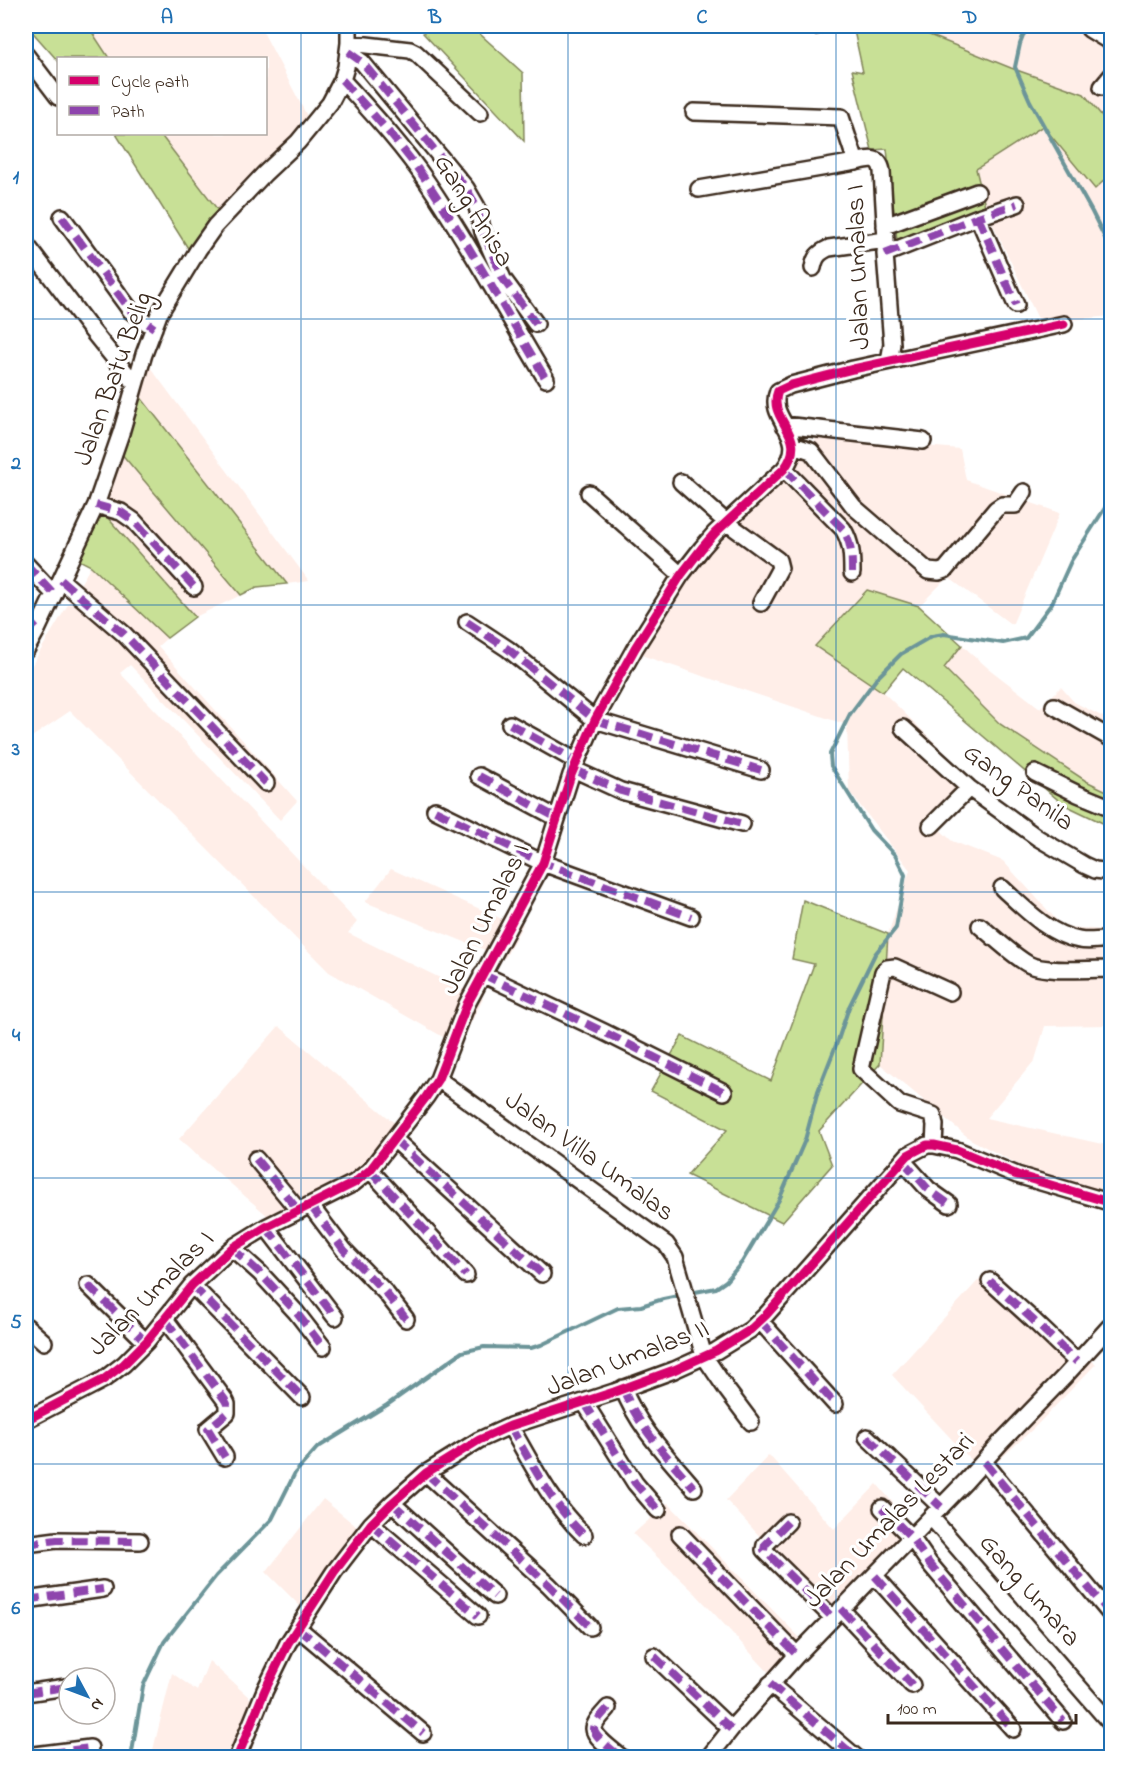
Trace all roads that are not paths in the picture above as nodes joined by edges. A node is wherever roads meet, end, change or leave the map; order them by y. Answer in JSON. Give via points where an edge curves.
{"nodes":[{"id":1,"x":349,"y":26,"type":"edge"},
{"id":2,"x":807,"y":26,"type":"edge"},
{"id":3,"x":816,"y":26,"type":"edge"},
{"id":4,"x":1089,"y":29,"type":"dead end"},
{"id":5,"x":1112,"y":43,"type":"edge"},
{"id":6,"x":349,"y":48,"type":"junction"},
{"id":7,"x":26,"y":55,"type":"edge"},
{"id":8,"x":342,"y":80,"type":"junction"},
{"id":9,"x":57,"y":96,"type":"edge"},
{"id":10,"x":480,"y":112,"type":"dead end"},
{"id":11,"x":694,"y":112,"type":"dead end"},
{"id":12,"x":856,"y":162,"type":"junction"},
{"id":13,"x":699,"y":189,"type":"dead end"},
{"id":14,"x":977,"y":192,"type":"dead end"},
{"id":15,"x":1017,"y":204,"type":"dead end"},
{"id":16,"x":62,"y":217,"type":"dead end"},
{"id":17,"x":978,"y":217,"type":"junction"},
{"id":18,"x":885,"y":240,"type":"junction"},
{"id":19,"x":26,"y":244,"type":"edge"},
{"id":20,"x":813,"y":268,"type":"dead end"},
{"id":21,"x":1016,"y":305,"type":"dead end"},
{"id":22,"x":536,"y":324,"type":"dead end"},
{"id":23,"x":1064,"y":324,"type":"dead end"},
{"id":24,"x":154,"y":328,"type":"junction"},
{"id":25,"x":890,"y":361,"type":"junction"},
{"id":26,"x":546,"y":379,"type":"dead end"},
{"id":27,"x":135,"y":381,"type":"junction"},
{"id":28,"x":784,"y":424,"type":"junction"},
{"id":29,"x":922,"y":441,"type":"dead end"},
{"id":30,"x":793,"y":445,"type":"junction"},
{"id":31,"x":784,"y":469,"type":"junction"},
{"id":32,"x":681,"y":482,"type":"dead end"},
{"id":33,"x":1024,"y":492,"type":"dead end"},
{"id":34,"x":589,"y":493,"type":"dead end"},
{"id":35,"x":96,"y":505,"type":"junction"},
{"id":36,"x":726,"y":522,"type":"junction"},
{"id":37,"x":26,"y":564,"type":"edge"},
{"id":38,"x":852,"y":573,"type":"dead end"},
{"id":39,"x":681,"y":575,"type":"junction"},
{"id":40,"x":194,"y":586,"type":"dead end"},
{"id":41,"x":58,"y":587,"type":"junction"},
{"id":42,"x":761,"y":603,"type":"dead end"},
{"id":43,"x":26,"y":618,"type":"edge"},
{"id":44,"x":467,"y":622,"type":"dead end"},
{"id":45,"x":37,"y":630,"type":"junction"},
{"id":46,"x":26,"y":651,"type":"edge"},
{"id":47,"x":1054,"y":706,"type":"dead end"},
{"id":48,"x":595,"y":720,"type":"junction"},
{"id":49,"x":510,"y":724,"type":"dead end"},
{"id":50,"x":903,"y":728,"type":"dead end"},
{"id":51,"x":1112,"y":739,"type":"edge"},
{"id":52,"x":575,"y":765,"type":"junction"},
{"id":53,"x":761,"y":770,"type":"dead end"},
{"id":54,"x":1035,"y":773,"type":"dead end"},
{"id":55,"x":479,"y":776,"type":"dead end"},
{"id":56,"x":266,"y":783,"type":"dead end"},
{"id":57,"x":969,"y":789,"type":"junction"},
{"id":58,"x":1112,"y":808,"type":"edge"},
{"id":59,"x":435,"y":810,"type":"dead end"},
{"id":60,"x":557,"y":818,"type":"junction"},
{"id":61,"x":742,"y":824,"type":"dead end"},
{"id":62,"x":932,"y":826,"type":"dead end"},
{"id":63,"x":543,"y":864,"type":"junction"},
{"id":64,"x":1112,"y":873,"type":"edge"},
{"id":65,"x":1002,"y":888,"type":"dead end"},
{"id":66,"x":691,"y":917,"type":"dead end"},
{"id":67,"x":980,"y":926,"type":"dead end"},
{"id":68,"x":1112,"y":939,"type":"edge"},
{"id":69,"x":1112,"y":969,"type":"edge"},
{"id":70,"x":482,"y":974,"type":"junction"},
{"id":71,"x":950,"y":992,"type":"dead end"},
{"id":72,"x":438,"y":1079,"type":"junction"},
{"id":73,"x":724,"y":1092,"type":"dead end"},
{"id":74,"x":394,"y":1139,"type":"junction"},
{"id":75,"x":934,"y":1145,"type":"junction"},
{"id":76,"x":256,"y":1159,"type":"dead end"},
{"id":77,"x":903,"y":1161,"type":"junction"},
{"id":78,"x":370,"y":1170,"type":"junction"},
{"id":79,"x":1112,"y":1203,"type":"edge"},
{"id":80,"x":949,"y":1204,"type":"dead end"},
{"id":81,"x":305,"y":1208,"type":"junction"},
{"id":82,"x":266,"y":1227,"type":"junction"},
{"id":83,"x":232,"y":1248,"type":"junction"},
{"id":84,"x":542,"y":1274,"type":"dead end"},
{"id":85,"x":466,"y":1275,"type":"dead end"},
{"id":86,"x":990,"y":1281,"type":"dead end"},
{"id":87,"x":88,"y":1285,"type":"dead end"},
{"id":88,"x":192,"y":1285,"type":"junction"},
{"id":89,"x":335,"y":1317,"type":"dead end"},
{"id":90,"x":165,"y":1319,"type":"junction"},
{"id":91,"x":406,"y":1319,"type":"dead end"},
{"id":92,"x":759,"y":1322,"type":"junction"},
{"id":93,"x":1112,"y":1323,"type":"edge"},
{"id":94,"x":26,"y":1326,"type":"edge"},
{"id":95,"x":44,"y":1342,"type":"dead end"},
{"id":96,"x":146,"y":1342,"type":"junction"},
{"id":97,"x":323,"y":1347,"type":"dead end"},
{"id":98,"x":704,"y":1356,"type":"junction"},
{"id":99,"x":1077,"y":1362,"type":"junction"},
{"id":100,"x":623,"y":1388,"type":"junction"},
{"id":101,"x":302,"y":1397,"type":"dead end"},
{"id":102,"x":584,"y":1402,"type":"junction"},
{"id":103,"x":835,"y":1404,"type":"dead end"},
{"id":104,"x":26,"y":1420,"type":"edge"},
{"id":105,"x":751,"y":1422,"type":"dead end"},
{"id":106,"x":510,"y":1426,"type":"junction"},
{"id":107,"x":867,"y":1437,"type":"dead end"},
{"id":108,"x":225,"y":1457,"type":"dead end"},
{"id":109,"x":984,"y":1462,"type":"junction"},
{"id":110,"x":426,"y":1473,"type":"junction"},
{"id":111,"x":694,"y":1488,"type":"dead end"},
{"id":112,"x":392,"y":1503,"type":"junction"},
{"id":113,"x":882,"y":1508,"type":"dead end"},
{"id":114,"x":658,"y":1510,"type":"dead end"},
{"id":115,"x":936,"y":1512,"type":"junction"},
{"id":116,"x":788,"y":1522,"type":"dead end"},
{"id":117,"x":371,"y":1524,"type":"junction"},
{"id":118,"x":680,"y":1534,"type":"dead end"},
{"id":119,"x":584,"y":1535,"type":"dead end"},
{"id":120,"x":911,"y":1537,"type":"junction"},
{"id":121,"x":140,"y":1541,"type":"dead end"},
{"id":122,"x":26,"y":1544,"type":"edge"},
{"id":123,"x":875,"y":1576,"type":"junction"},
{"id":124,"x":103,"y":1588,"type":"dead end"},
{"id":125,"x":495,"y":1596,"type":"dead end"},
{"id":126,"x":26,"y":1600,"type":"edge"},
{"id":127,"x":837,"y":1613,"type":"junction"},
{"id":128,"x":478,"y":1616,"type":"dead end"},
{"id":129,"x":1112,"y":1616,"type":"edge"},
{"id":130,"x":590,"y":1627,"type":"dead end"},
{"id":131,"x":297,"y":1628,"type":"junction"},
{"id":132,"x":797,"y":1655,"type":"junction"},
{"id":133,"x":654,"y":1656,"type":"dead end"},
{"id":134,"x":770,"y":1684,"type":"junction"},
{"id":135,"x":912,"y":1686,"type":"dead end"},
{"id":136,"x":57,"y":1688,"type":"edge"},
{"id":137,"x":26,"y":1693,"type":"edge"},
{"id":138,"x":608,"y":1708,"type":"dead end"},
{"id":139,"x":1063,"y":1721,"type":"dead end"},
{"id":140,"x":1112,"y":1725,"type":"edge"},
{"id":141,"x":731,"y":1729,"type":"junction"},
{"id":142,"x":1013,"y":1729,"type":"dead end"},
{"id":143,"x":423,"y":1733,"type":"dead end"},
{"id":144,"x":90,"y":1748,"type":"dead end"},
{"id":145,"x":26,"y":1756,"type":"edge"},
{"id":146,"x":237,"y":1758,"type":"edge"},
{"id":147,"x":622,"y":1758,"type":"edge"},
{"id":148,"x":708,"y":1758,"type":"edge"},
{"id":149,"x":857,"y":1758,"type":"edge"}],
"edges":[{"from":1,"to":6,"type":"street","name":"Jalan Batu Belig"},
{"from":2,"to":3,"type":"street"},
{"from":4,"to":5,"type":"street"},
{"from":6,"to":8,"type":"street","name":"Jalan Batu Belig"},
{"from":6,"to":10,"type":"street","via":[[410,50]]},
{"from":6,"to":22,"type":"street","via":[[466,188],[477,207],[503,279]]},
{"from":7,"to":9,"type":"street"},
{"from":8,"to":24,"type":"street","name":"Jalan Batu Belig","via":[[330,103],[298,142],[215,226],[179,279]]},
{"from":8,"to":26,"type":"street","name":"Gang Anisa","via":[[385,126],[426,180]]},
{"from":11,"to":12,"type":"street","via":[[841,117]]},
{"from":12,"to":13,"type":"street","name":"Jalan Umalas I"},
{"from":12,"to":18,"type":"street","name":"Jalan Umalas I","via":[[874,158],[880,165]]},
{"from":14,"to":18,"type":"street"},
{"from":15,"to":17,"type":"street"},
{"from":16,"to":24,"type":"street","via":[[131,311]]},
{"from":17,"to":18,"type":"street"},
{"from":17,"to":21,"type":"street"},
{"from":18,"to":20,"type":"street","via":[[829,248],[815,257]]},
{"from":18,"to":25,"type":"street","name":"Jalan Umalas I"},
{"from":19,"to":27,"type":"street"},
{"from":23,"to":25,"type":"street"},
{"from":24,"to":27,"type":"street","name":"Jalan Batu Belig"},
{"from":25,"to":28,"type":"street","name":"Jalan Umalas I","via":[[783,388],[775,403]]},
{"from":27,"to":35,"type":"street","name":"Jalan Batu Belig"},
{"from":28,"to":29,"type":"street"},
{"from":28,"to":30,"type":"street","name":"Jalan Umalas I"},
{"from":30,"to":31,"type":"street","name":"Jalan Umalas I","via":[[793,456]]},
{"from":30,"to":33,"type":"street","via":[[811,451],[854,507],[933,573],[945,570],[996,509],[1002,505],[1015,506]]},
{"from":31,"to":36,"type":"street","name":"Jalan Umalas I"},
{"from":31,"to":38,"type":"street","via":[[850,539]]},
{"from":32,"to":36,"type":"street"},
{"from":34,"to":39,"type":"street"},
{"from":35,"to":40,"type":"street","via":[[121,512],[134,521]]},
{"from":35,"to":41,"type":"street","name":"Jalan Batu Belig"},
{"from":36,"to":39,"type":"street","name":"Jalan Umalas I"},
{"from":36,"to":42,"type":"street","via":[[780,563]]},
{"from":37,"to":41,"type":"street"},
{"from":39,"to":48,"type":"street","name":"Jalan Umalas I"},
{"from":41,"to":45,"type":"street","name":"Jalan Batu Belig"},
{"from":41,"to":56,"type":"street","via":[[124,634]]},
{"from":43,"to":45,"type":"street"},
{"from":44,"to":48,"type":"street","via":[[508,649]]},
{"from":45,"to":46,"type":"street","name":"Jalan Batu Belig"},
{"from":47,"to":51,"type":"street"},
{"from":48,"to":52,"type":"street","name":"Jalan Umalas I"},
{"from":48,"to":53,"type":"street"},
{"from":49,"to":52,"type":"street"},
{"from":50,"to":57,"type":"street","name":"Gang Panila"},
{"from":52,"to":60,"type":"street","name":"Jalan Umalas I"},
{"from":52,"to":61,"type":"street","via":[[621,791]]},
{"from":54,"to":58,"type":"street"},
{"from":55,"to":60,"type":"street"},
{"from":57,"to":62,"type":"street"},
{"from":57,"to":64,"type":"street","name":"Gang Panila","via":[[1074,860]]},
{"from":59,"to":63,"type":"street"},
{"from":60,"to":63,"type":"street","name":"Jalan Umalas I"},
{"from":63,"to":66,"type":"street"},
{"from":63,"to":70,"type":"street","name":"Jalan Umalas I"},
{"from":65,"to":68,"type":"street","via":[[1053,930],[1081,941]]},
{"from":67,"to":69,"type":"street","via":[[1034,966]]},
{"from":70,"to":72,"type":"street","name":"Jalan Umalas I","via":[[466,1004]]},
{"from":70,"to":73,"type":"street"},
{"from":71,"to":75,"type":"street","via":[[895,967],[887,968],[861,1069],[899,1104],[933,1115]]},
{"from":72,"to":74,"type":"street","name":"Jalan Umalas I"},
{"from":72,"to":98,"type":"street","name":"Jalan Villa Umalas","via":[[666,1244],[675,1257]]},
{"from":74,"to":78,"type":"street","name":"Jalan Umalas I"},
{"from":74,"to":84,"type":"street"},
{"from":75,"to":77,"type":"street","name":"Jalan Umalas II","via":[[921,1147]]},
{"from":75,"to":79,"type":"street"},
{"from":76,"to":81,"type":"street"},
{"from":77,"to":80,"type":"street","via":[[928,1189]]},
{"from":77,"to":92,"type":"street","name":"Jalan Umalas II"},
{"from":78,"to":81,"type":"street","name":"Jalan Umalas I","via":[[354,1183]]},
{"from":78,"to":85,"type":"street"},
{"from":81,"to":82,"type":"street","name":"Jalan Umalas I"},
{"from":81,"to":91,"type":"street"},
{"from":82,"to":83,"type":"street","name":"Jalan Umalas I"},
{"from":82,"to":89,"type":"street"},
{"from":83,"to":88,"type":"street","name":"Jalan Umalas I"},
{"from":83,"to":97,"type":"street","via":[[296,1312]]},
{"from":86,"to":99,"type":"street"},
{"from":87,"to":96,"type":"street"},
{"from":88,"to":90,"type":"street","name":"Jalan Umalas I"},
{"from":88,"to":101,"type":"street"},
{"from":90,"to":96,"type":"street","name":"Jalan Umalas I"},
{"from":90,"to":108,"type":"street","via":[[227,1404],[227,1413],[208,1430]]},
{"from":92,"to":98,"type":"street","name":"Jalan Umalas II"},
{"from":92,"to":103,"type":"street"},
{"from":93,"to":99,"type":"street","name":"Jalan Umalas Lestari"},
{"from":94,"to":95,"type":"street"},
{"from":96,"to":104,"type":"street","name":"Jalan Umalas I","via":[[103,1380]]},
{"from":98,"to":100,"type":"street","name":"Jalan Umalas II"},
{"from":98,"to":105,"type":"street","name":"Jalan Villa Umalas"},
{"from":99,"to":109,"type":"street","name":"Jalan Umalas Lestari"},
{"from":100,"to":102,"type":"street","name":"Jalan Umalas II"},
{"from":100,"to":111,"type":"street","via":[[642,1424]]},
{"from":102,"to":106,"type":"street","name":"Jalan Umalas II"},
{"from":102,"to":114,"type":"street","via":[[635,1483]]},
{"from":106,"to":110,"type":"street","name":"Jalan Umalas II"},
{"from":106,"to":119,"type":"street","via":[[549,1492]]},
{"from":107,"to":115,"type":"street","name":"Gang Umara"},
{"from":109,"to":115,"type":"street","name":"Jalan Umalas Lestari"},
{"from":109,"to":129,"type":"street"},
{"from":110,"to":112,"type":"street","name":"Jalan Umalas II"},
{"from":110,"to":130,"type":"street"},
{"from":112,"to":117,"type":"street","name":"Jalan Umalas II"},
{"from":112,"to":125,"type":"street"},
{"from":113,"to":120,"type":"street"},
{"from":115,"to":120,"type":"street","name":"Jalan Umalas Lestari"},
{"from":115,"to":140,"type":"street","name":"Gang Umara"},
{"from":116,"to":127,"type":"street","via":[[764,1550]]},
{"from":117,"to":128,"type":"street"},
{"from":117,"to":131,"type":"street","name":"Jalan Umalas II"},
{"from":118,"to":132,"type":"street"},
{"from":120,"to":123,"type":"street","name":"Jalan Umalas Lestari"},
{"from":120,"to":139,"type":"street"},
{"from":121,"to":122,"type":"street","via":[[57,1540]]},
{"from":123,"to":127,"type":"street","name":"Jalan Umalas Lestari"},
{"from":123,"to":142,"type":"street"},
{"from":124,"to":126,"type":"street"},
{"from":127,"to":132,"type":"street","name":"Jalan Umalas Lestari"},
{"from":127,"to":135,"type":"street"},
{"from":131,"to":143,"type":"street"},
{"from":131,"to":146,"type":"street","name":"Jalan Umalas II","via":[[265,1690]]},
{"from":132,"to":134,"type":"street","name":"Jalan Umalas Lestari"},
{"from":133,"to":141,"type":"street"},
{"from":134,"to":141,"type":"street","name":"Jalan Umalas Lestari"},
{"from":134,"to":149,"type":"street"},
{"from":136,"to":137,"type":"street"},
{"from":138,"to":147,"type":"street","via":[[594,1731]]},
{"from":141,"to":148,"type":"street","name":"Jalan Umalas Lestari"},
{"from":144,"to":145,"type":"street"}]}
